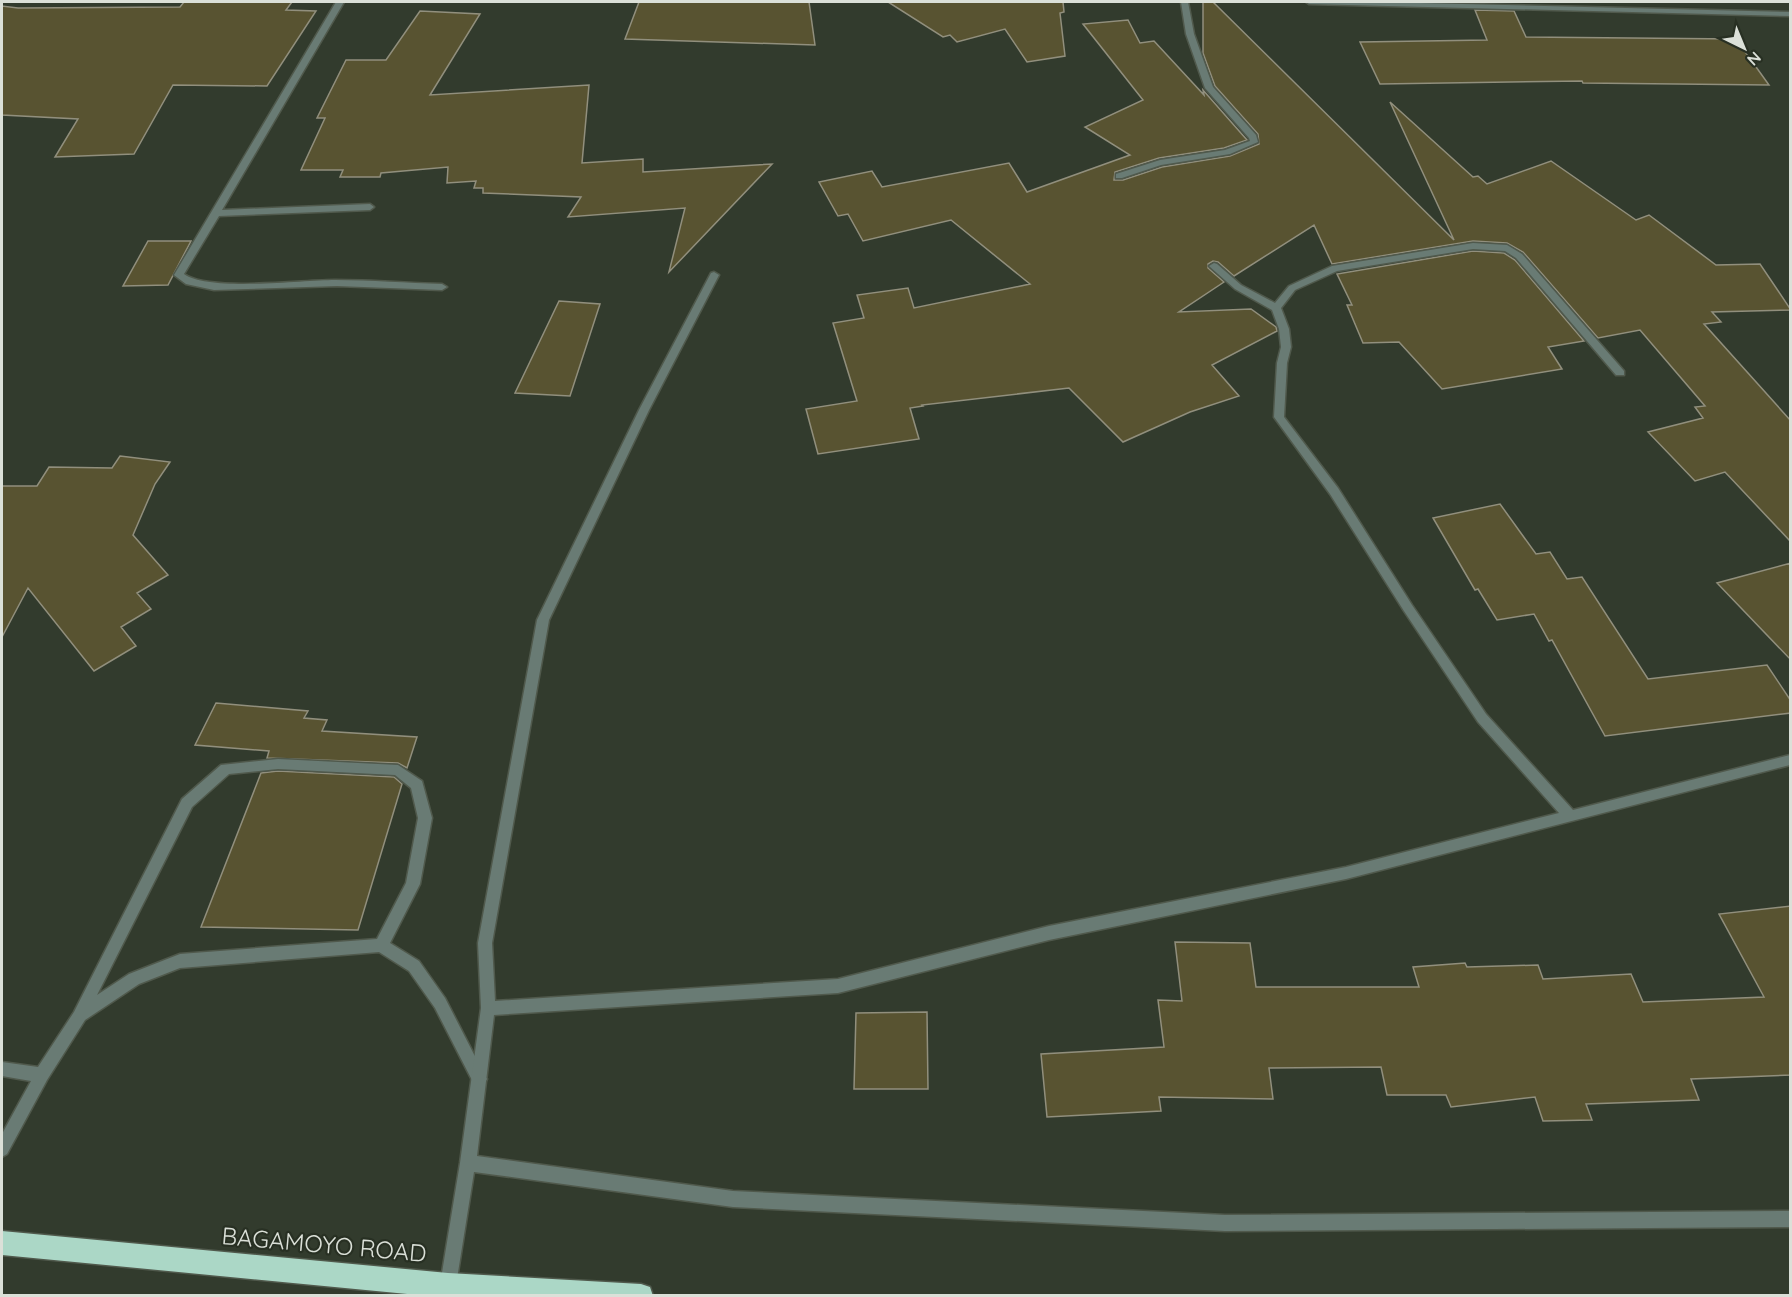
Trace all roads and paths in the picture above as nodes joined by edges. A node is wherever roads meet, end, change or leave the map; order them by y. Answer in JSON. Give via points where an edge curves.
{"nodes":[{"id":1,"x":340,"y":2,"type":"edge"},
{"id":2,"x":1184,"y":2,"type":"edge"},
{"id":3,"x":1309,"y":2,"type":"edge"},
{"id":4,"x":1532,"y":4,"type":"edge"},
{"id":5,"x":1791,"y":14,"type":"edge"},
{"id":6,"x":1119,"y":176,"type":"dead end"},
{"id":7,"x":370,"y":207,"type":"dead end"},
{"id":8,"x":215,"y":213,"type":"junction"},
{"id":9,"x":1214,"y":266,"type":"dead end"},
{"id":10,"x":714,"y":275,"type":"dead end"},
{"id":11,"x":442,"y":287,"type":"dead end"},
{"id":12,"x":1276,"y":308,"type":"junction"},
{"id":13,"x":1620,"y":373,"type":"dead end"},
{"id":14,"x":1791,"y":760,"type":"edge"},
{"id":15,"x":1571,"y":816,"type":"junction"},
{"id":16,"x":381,"y":945,"type":"junction"},
{"id":17,"x":488,"y":1008,"type":"junction"},
{"id":18,"x":79,"y":1017,"type":"junction"},
{"id":19,"x":2,"y":1069,"type":"edge"},
{"id":20,"x":42,"y":1075,"type":"junction"},
{"id":21,"x":479,"y":1079,"type":"junction"},
{"id":22,"x":2,"y":1149,"type":"edge"},
{"id":23,"x":468,"y":1163,"type":"junction"},
{"id":24,"x":1791,"y":1219,"type":"edge"},
{"id":25,"x":2,"y":1243,"type":"edge"},
{"id":26,"x":448,"y":1285,"type":"junction"},
{"id":27,"x":641,"y":1296,"type":"edge"}],
"edges":[{"from":1,"to":8,"type":"street"},
{"from":2,"to":6,"type":"street","via":[[1190,34],[1209,88],[1254,142],[1227,152],[1160,163]]},
{"from":3,"to":4,"type":"street"},
{"from":4,"to":5,"type":"street"},
{"from":7,"to":8,"type":"street"},
{"from":8,"to":11,"type":"street","via":[[179,275],[189,282],[214,287],[337,283]]},
{"from":9,"to":12,"type":"street","via":[[1238,287]]},
{"from":10,"to":17,"type":"street","via":[[543,620],[485,942]]},
{"from":12,"to":13,"type":"street","via":[[1292,288],[1335,268],[1473,246],[1507,248],[1534,272]]},
{"from":12,"to":15,"type":"street","via":[[1286,347],[1279,417],[1334,491],[1482,718]]},
{"from":14,"to":15,"type":"street"},
{"from":15,"to":17,"type":"street","via":[[1346,873],[1049,933],[838,986]]},
{"from":16,"to":18,"type":"street","via":[[180,961],[134,978]]},
{"from":16,"to":18,"type":"street","via":[[413,884],[425,818],[417,785],[398,770],[278,764],[226,769],[187,803]]},
{"from":16,"to":21,"type":"street","via":[[414,966],[440,1003]]},
{"from":17,"to":21,"type":"street"},
{"from":18,"to":20,"type":"street"},
{"from":19,"to":20,"type":"street"},
{"from":20,"to":22,"type":"street"},
{"from":21,"to":23,"type":"street"},
{"from":23,"to":24,"type":"street","via":[[733,1199],[1225,1224]]},
{"from":23,"to":26,"type":"street"},
{"from":25,"to":26,"type":"highway","name":"BAGAMOYO ROAD"},
{"from":26,"to":27,"type":"highway","name":"BAGAMOYO ROAD"}]}
